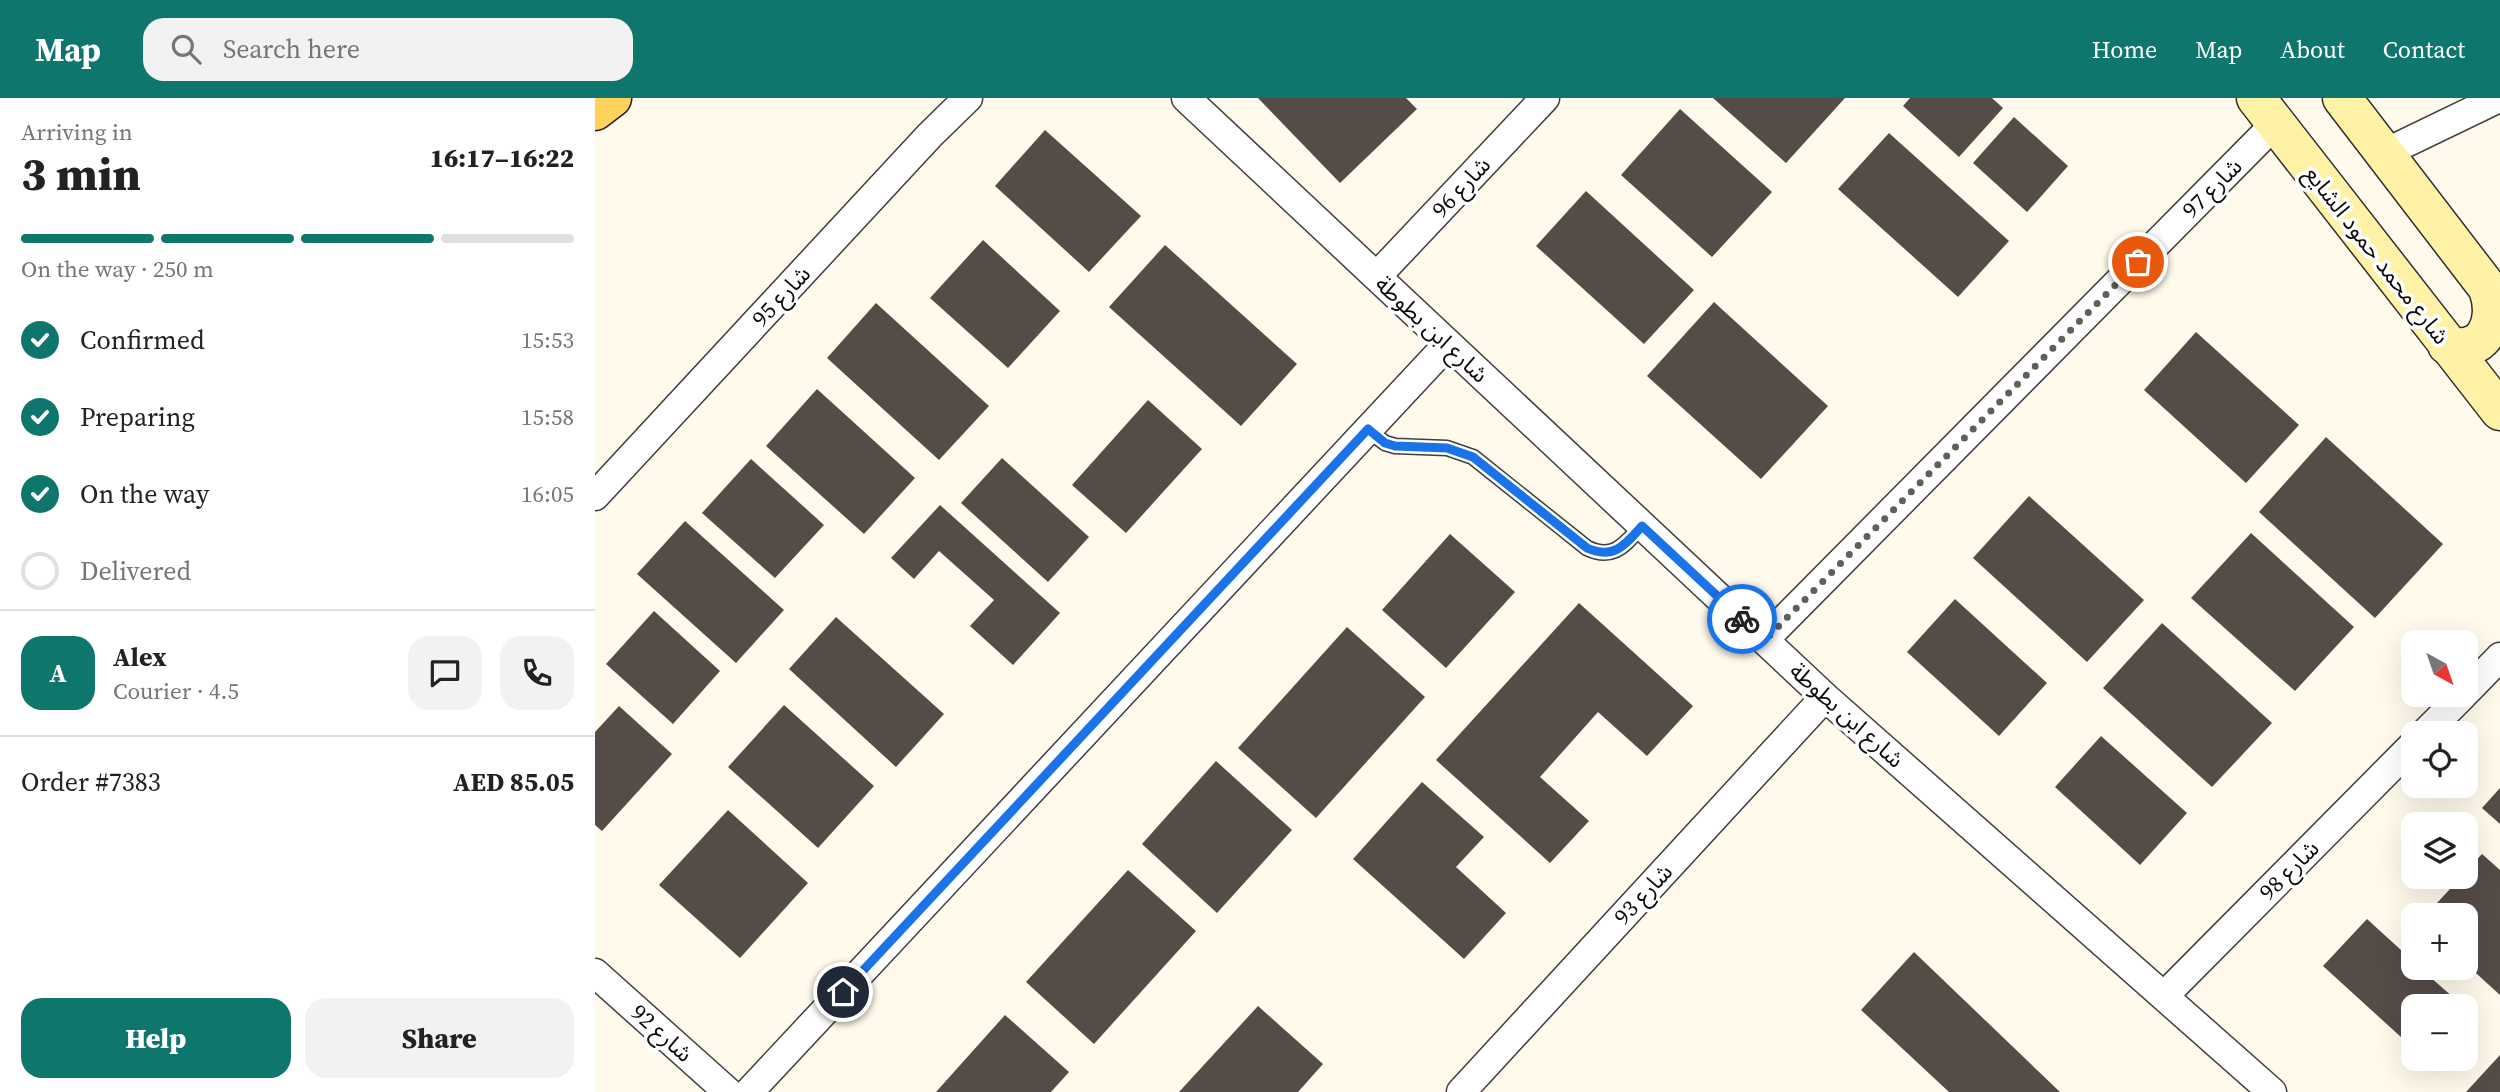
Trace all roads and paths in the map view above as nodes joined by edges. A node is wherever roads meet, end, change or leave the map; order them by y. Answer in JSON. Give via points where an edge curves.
{"nodes":[{"id":1,"x":612,"y":98,"type":"edge"},
{"id":2,"x":968,"y":98,"type":"edge"},
{"id":3,"x":1186,"y":98,"type":"edge"},
{"id":4,"x":1545,"y":98,"type":"edge"},
{"id":5,"x":2342,"y":98,"type":"edge"},
{"id":6,"x":2499,"y":98,"type":"edge"},
{"id":7,"x":595,"y":111,"type":"edge"},
{"id":8,"x":2266,"y":111,"type":"edge"},
{"id":9,"x":2385,"y":153,"type":"junction"},
{"id":10,"x":1377,"y":276,"type":"junction"},
{"id":11,"x":2494,"y":297,"type":"edge"},
{"id":12,"x":1448,"y":344,"type":"junction"},
{"id":13,"x":2447,"y":345,"type":"junction"},
{"id":14,"x":2500,"y":411,"type":"edge"},
{"id":15,"x":1368,"y":429,"type":"junction"},
{"id":16,"x":595,"y":496,"type":"edge"},
{"id":17,"x":1642,"y":526,"type":"junction"},
{"id":18,"x":1765,"y":640,"type":"junction"},
{"id":19,"x":2500,"y":657,"type":"edge"},
{"id":20,"x":2478,"y":679,"type":"edge"},
{"id":21,"x":1825,"y":696,"type":"junction"},
{"id":22,"x":2450,"y":707,"type":"edge"},
{"id":23,"x":2437,"y":721,"type":"edge"},
{"id":24,"x":2401,"y":757,"type":"edge"},
{"id":25,"x":595,"y":973,"type":"edge"},
{"id":26,"x":2165,"y":995,"type":"junction"},
{"id":27,"x":728,"y":1092,"type":"edge"},
{"id":28,"x":749,"y":1092,"type":"edge"},
{"id":29,"x":1461,"y":1092,"type":"edge"},
{"id":30,"x":2272,"y":1092,"type":"edge"}],
"edges":[{"from":1,"to":7,"type":"main road"},
{"from":2,"to":16,"type":"street","name":"شارع 95"},
{"from":3,"to":10,"type":"street","name":"شارع ابن بطوطة"},
{"from":4,"to":10,"type":"street","name":"شارع 96"},
{"from":5,"to":9,"type":"main road"},
{"from":6,"to":9,"type":"street"},
{"from":8,"to":13,"type":"main road","name":"شارع محمد حمود الشايع"},
{"from":8,"to":18,"type":"street","name":"شارع 97"},
{"from":9,"to":11,"type":"main road"},
{"from":10,"to":12,"type":"street","name":"شارع ابن بطوطة"},
{"from":11,"to":13,"type":"main road","via":[[2496,312],[2488,335],[2468,347]]},
{"from":12,"to":15,"type":"street"},
{"from":12,"to":17,"type":"street","name":"شارع ابن بطوطة"},
{"from":13,"to":14,"type":"main road","name":"شارع محمد حمود الشايع"},
{"from":15,"to":17,"type":"lane","via":[[1395,446],[1447,448],[1473,457],[1597,553],[1620,549]]},
{"from":15,"to":28,"type":"street"},
{"from":17,"to":18,"type":"street","name":"شارع ابن بطوطة"},
{"from":18,"to":21,"type":"street","name":"شارع ابن بطوطة"},
{"from":19,"to":20,"type":"street"},
{"from":21,"to":26,"type":"street","name":"شارع ابن بطوطة"},
{"from":21,"to":29,"type":"street","name":"شارع 93"},
{"from":22,"to":23,"type":"street"},
{"from":24,"to":26,"type":"street","name":"شارع 98"},
{"from":25,"to":27,"type":"street","name":"شارع 92"},
{"from":26,"to":30,"type":"street","name":"شارع ابن بطوطة"}]}
